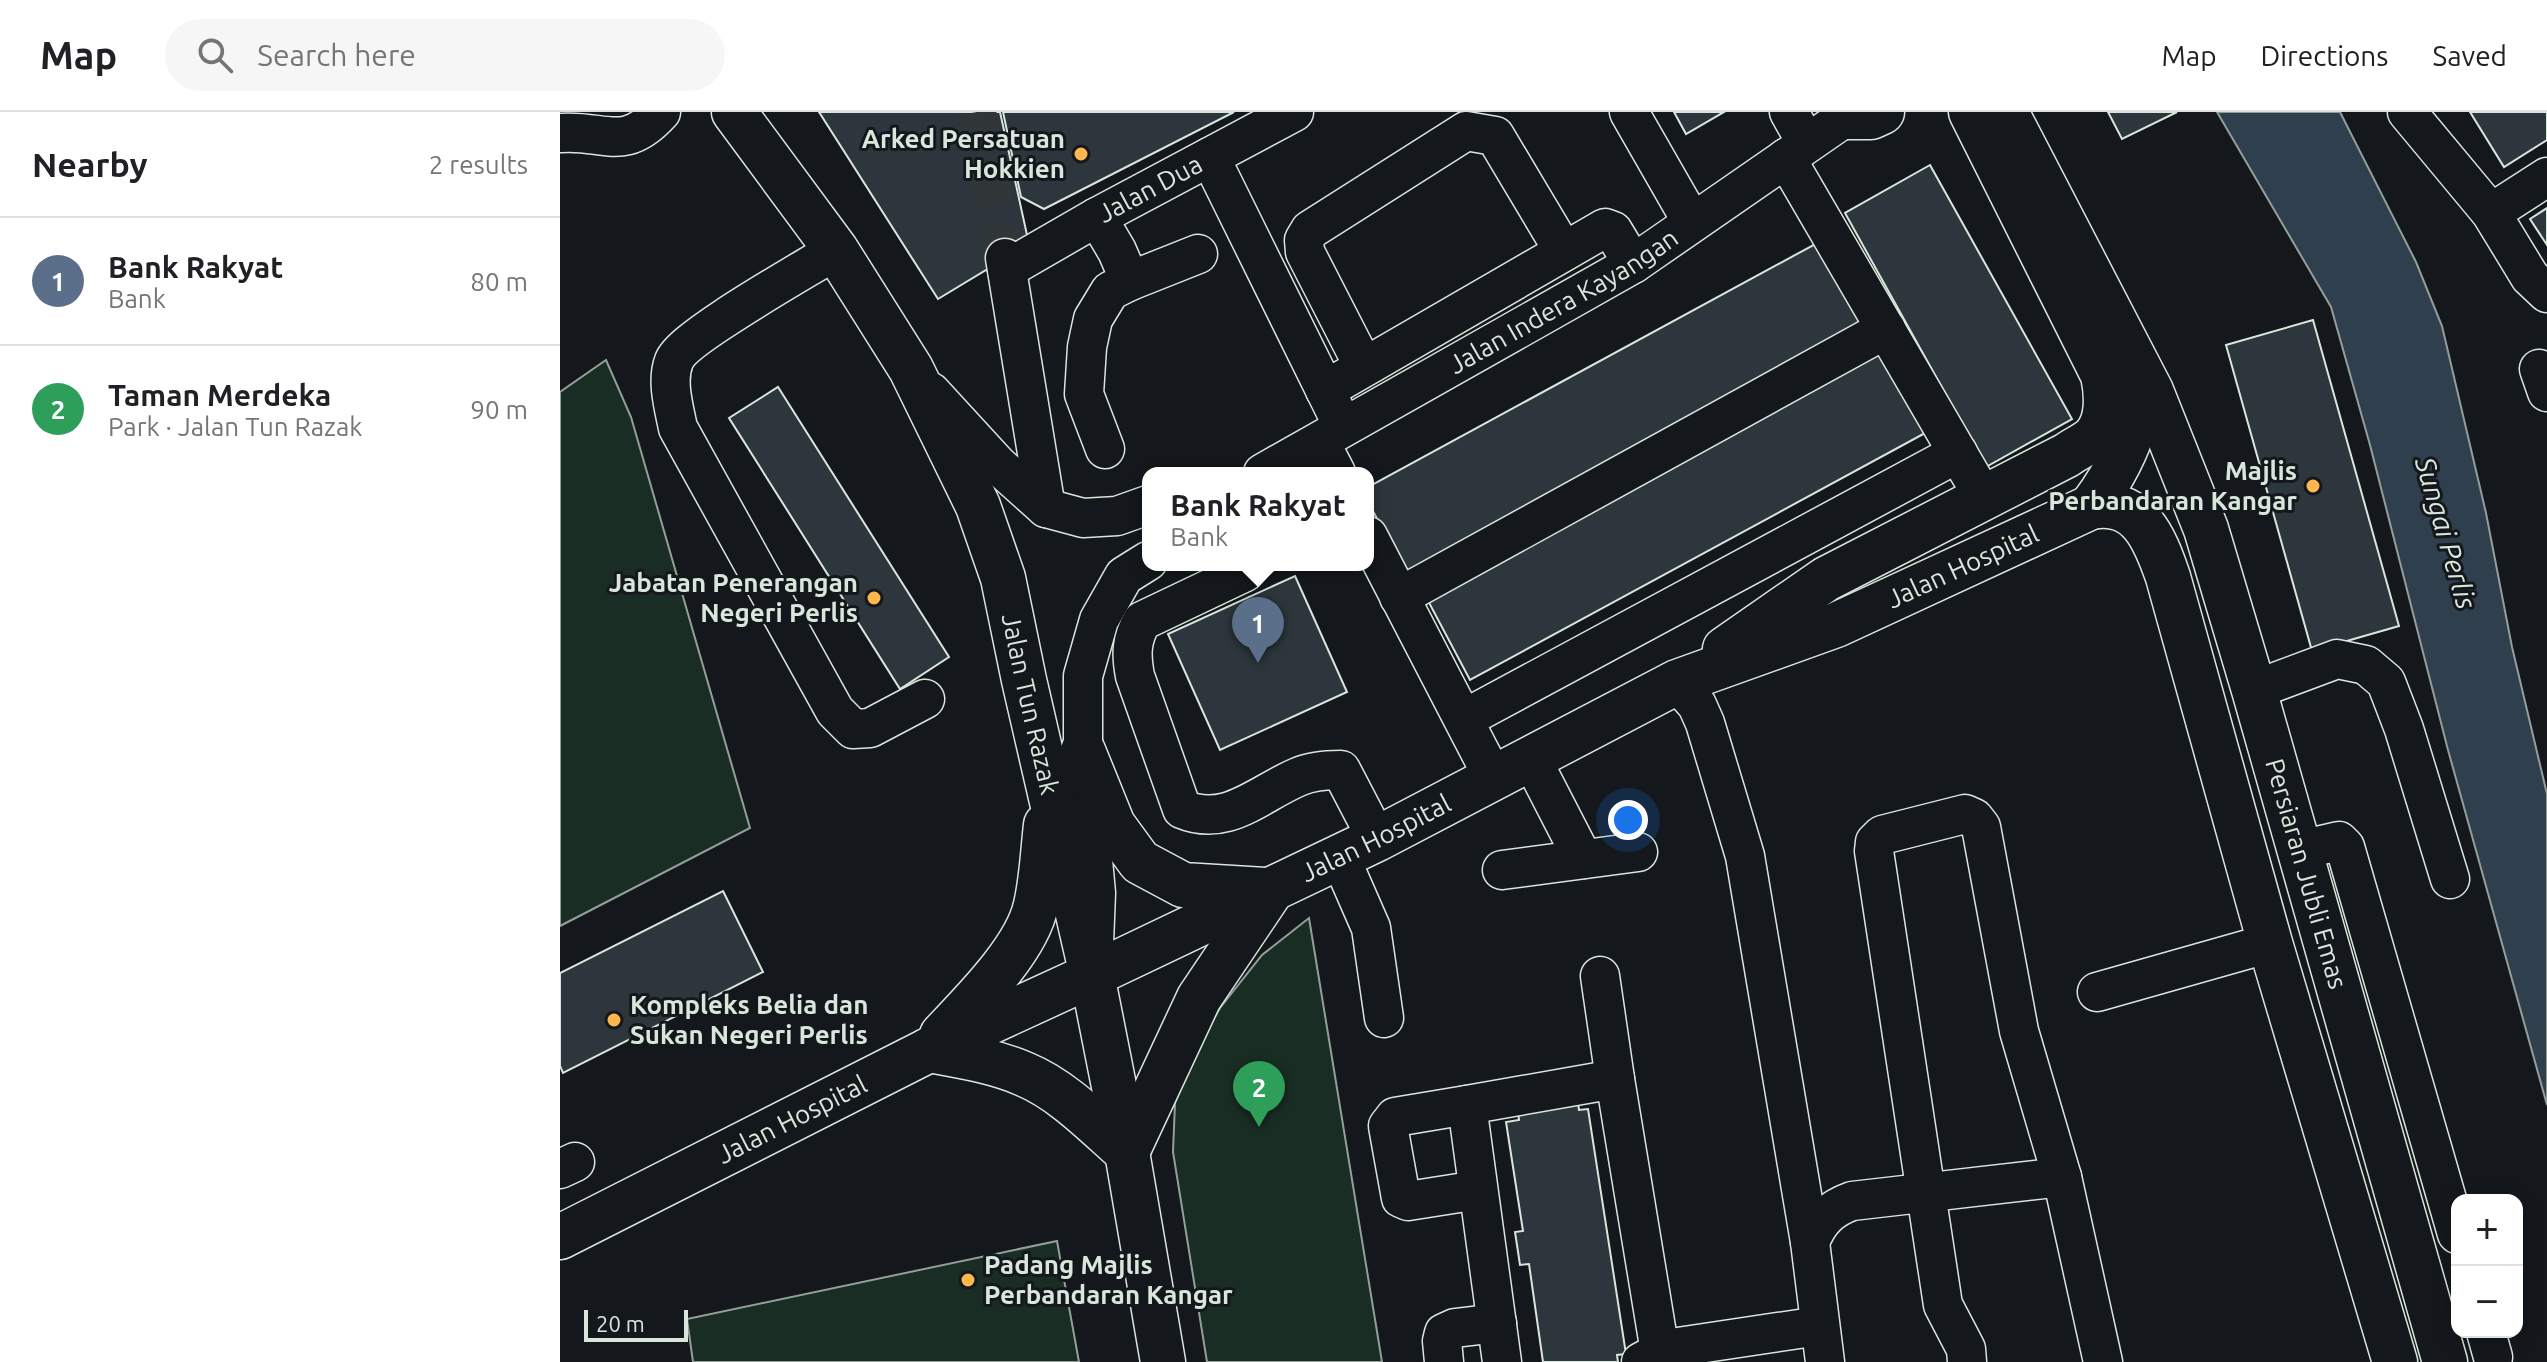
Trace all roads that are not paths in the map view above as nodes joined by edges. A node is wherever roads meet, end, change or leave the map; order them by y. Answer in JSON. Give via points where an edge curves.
{"nodes":[{"id":1,"x":661,"y":112,"type":"edge"},
{"id":2,"x":734,"y":112,"type":"edge"},
{"id":3,"x":1294,"y":112,"type":"edge"},
{"id":4,"x":1629,"y":112,"type":"edge"},
{"id":5,"x":2407,"y":112,"type":"edge"},
{"id":6,"x":1857,"y":113,"type":"edge"},
{"id":7,"x":1992,"y":118,"type":"edge"},
{"id":8,"x":560,"y":133,"type":"edge"},
{"id":9,"x":1794,"y":138,"type":"edge"},
{"id":10,"x":1210,"y":157,"type":"junction"},
{"id":11,"x":2547,"y":177,"type":"edge"},
{"id":12,"x":2491,"y":213,"type":"junction"},
{"id":13,"x":1097,"y":217,"type":"junction"},
{"id":14,"x":1692,"y":222,"type":"junction"},
{"id":15,"x":836,"y":250,"type":"junction"},
{"id":16,"x":1563,"y":250,"type":"junction"},
{"id":17,"x":1198,"y":254,"type":"dead end"},
{"id":18,"x":1633,"y":264,"type":"junction"},
{"id":19,"x":1130,"y":281,"type":"junction"},
{"id":20,"x":2547,"y":293,"type":"edge"},
{"id":21,"x":1886,"y":329,"type":"junction"},
{"id":22,"x":1364,"y":367,"type":"junction"},
{"id":23,"x":911,"y":369,"type":"junction"},
{"id":24,"x":2144,"y":378,"type":"junction"},
{"id":25,"x":1325,"y":390,"type":"junction"},
{"id":26,"x":1333,"y":448,"type":"edge"},
{"id":27,"x":1105,"y":449,"type":"dead end"},
{"id":28,"x":1958,"y":453,"type":"junction"},
{"id":29,"x":2067,"y":455,"type":"junction"},
{"id":30,"x":2121,"y":455,"type":"junction"},
{"id":31,"x":1280,"y":467,"type":"edge"},
{"id":32,"x":2184,"y":473,"type":"junction"},
{"id":33,"x":1984,"y":498,"type":"junction"},
{"id":34,"x":1142,"y":507,"type":"edge"},
{"id":35,"x":2091,"y":507,"type":"junction"},
{"id":36,"x":1046,"y":508,"type":"junction"},
{"id":37,"x":1374,"y":548,"type":"edge"},
{"id":38,"x":1142,"y":565,"type":"edge"},
{"id":39,"x":1246,"y":571,"type":"edge"},
{"id":40,"x":1399,"y":597,"type":"junction"},
{"id":41,"x":1677,"y":682,"type":"junction"},
{"id":42,"x":2254,"y":690,"type":"junction"},
{"id":43,"x":925,"y":699,"type":"dead end"},
{"id":44,"x":2205,"y":709,"type":"junction"},
{"id":45,"x":1464,"y":719,"type":"junction"},
{"id":46,"x":1083,"y":751,"type":"junction"},
{"id":47,"x":1512,"y":768,"type":"junction"},
{"id":48,"x":1050,"y":791,"type":"junction"},
{"id":49,"x":1358,"y":848,"type":"junction"},
{"id":50,"x":2300,"y":850,"type":"junction"},
{"id":51,"x":1638,"y":852,"type":"dead end"},
{"id":52,"x":1583,"y":859,"type":"junction"},
{"id":53,"x":1502,"y":870,"type":"dead end"},
{"id":54,"x":2450,"y":879,"type":"dead end"},
{"id":55,"x":1271,"y":891,"type":"junction"},
{"id":56,"x":2270,"y":943,"type":"junction"},
{"id":57,"x":1092,"y":975,"type":"junction"},
{"id":58,"x":1600,"y":976,"type":"dead end"},
{"id":59,"x":2097,"y":992,"type":"dead end"},
{"id":60,"x":1384,"y":1018,"type":"dead end"},
{"id":61,"x":929,"y":1050,"type":"junction"},
{"id":62,"x":1615,"y":1079,"type":"junction"},
{"id":63,"x":1467,"y":1105,"type":"junction"},
{"id":64,"x":1127,"y":1152,"type":"junction"},
{"id":65,"x":1798,"y":1172,"type":"junction"},
{"id":66,"x":2062,"y":1177,"type":"junction"},
{"id":67,"x":1478,"y":1190,"type":"junction"},
{"id":68,"x":1924,"y":1192,"type":"junction"},
{"id":69,"x":1852,"y":1201,"type":"junction"},
{"id":70,"x":2451,"y":1213,"type":"edge"},
{"id":71,"x":560,"y":1237,"type":"edge"},
{"id":72,"x":1810,"y":1242,"type":"junction"},
{"id":73,"x":1497,"y":1323,"type":"junction"},
{"id":74,"x":1822,"y":1344,"type":"edge"},
{"id":75,"x":1651,"y":1357,"type":"edge"},
{"id":76,"x":1163,"y":1362,"type":"edge"},
{"id":77,"x":1444,"y":1362,"type":"edge"},
{"id":78,"x":1502,"y":1362,"type":"edge"},
{"id":79,"x":1967,"y":1362,"type":"edge"},
{"id":80,"x":2103,"y":1362,"type":"edge"},
{"id":81,"x":2395,"y":1362,"type":"edge"},
{"id":82,"x":2445,"y":1362,"type":"edge"}],
"edges":[{"from":1,"to":8,"type":"street","via":[[650,125],[624,138]]},
{"from":2,"to":15,"type":"main road","name":"Jalan Tun Razak"},
{"from":3,"to":10,"type":"street","name":"Jalan Dua"},
{"from":4,"to":14,"type":"street"},
{"from":5,"to":12,"type":"street"},
{"from":6,"to":9,"type":"street","name":"Jalan Indera Kayangan"},
{"from":7,"to":24,"type":"main road","name":"Persiaran Jubli Emas"},
{"from":7,"to":29,"type":"main road","via":[[2103,375],[2105,414],[2100,427]]},
{"from":9,"to":14,"type":"street","name":"Jalan Indera Kayangan"},
{"from":9,"to":21,"type":"street"},
{"from":10,"to":13,"type":"street","name":"Jalan Dua"},
{"from":10,"to":25,"type":"street"},
{"from":11,"to":12,"type":"street"},
{"from":12,"to":20,"type":"street","via":[[2530,277]]},
{"from":13,"to":19,"type":"street"},
{"from":13,"to":36,"type":"street","name":"Jalan Dua","via":[[1006,263]]},
{"from":14,"to":18,"type":"street","name":"Jalan Indera Kayangan"},
{"from":15,"to":23,"type":"main road","name":"Jalan Tun Razak"},
{"from":15,"to":43,"type":"street","via":[[693,339],[674,360],[671,390],[678,428],[835,711],[853,729],[870,728]]},
{"from":16,"to":18,"type":"street","via":[[1605,228],[1613,231]]},
{"from":16,"to":22,"type":"street"},
{"from":16,"to":22,"type":"street","via":[[1495,136],[1466,131],[1310,230],[1304,240],[1305,252]]},
{"from":17,"to":19,"type":"street"},
{"from":18,"to":26,"type":"street","name":"Jalan Indera Kayangan"},
{"from":19,"to":27,"type":"street","via":[[1110,291],[1093,319],[1087,347],[1084,394]]},
{"from":21,"to":28,"type":"street"},
{"from":21,"to":40,"type":"street"},
{"from":22,"to":25,"type":"street"},
{"from":23,"to":36,"type":"street","via":[[998,465]]},
{"from":23,"to":48,"type":"main road","name":"Jalan Tun Razak","via":[[978,506],[1003,578]]},
{"from":24,"to":30,"type":"main road"},
{"from":24,"to":32,"type":"main road","name":"Persiaran Jubli Emas"},
{"from":25,"to":26,"type":"street"},
{"from":26,"to":31,"type":"street","name":"Jalan Indera Kayangan"},
{"from":28,"to":33,"type":"street"},
{"from":28,"to":45,"type":"street"},
{"from":29,"to":30,"type":"main road"},
{"from":29,"to":33,"type":"main road"},
{"from":30,"to":32,"type":"main road"},
{"from":30,"to":35,"type":"main road"},
{"from":32,"to":42,"type":"main road","name":"Persiaran Jubli Emas"},
{"from":33,"to":41,"type":"main road","via":[[1826,579]]},
{"from":34,"to":36,"type":"street","via":[[1117,516],[1083,518]]},
{"from":35,"to":41,"type":"main road","name":"Jalan Hospital","via":[[1836,625]]},
{"from":35,"to":44,"type":"main road","name":"Persiaran Jubli Emas","via":[[2116,506],[2139,519],[2161,556]]},
{"from":37,"to":40,"type":"street"},
{"from":38,"to":46,"type":"street","via":[[1124,576],[1099,620],[1083,676]]},
{"from":39,"to":49,"type":"street","via":[[1142,621],[1133,636],[1135,676],[1182,809],[1198,816],[1221,816],[1301,775],[1341,770]]},
{"from":40,"to":45,"type":"street"},
{"from":41,"to":47,"type":"main road","name":"Jalan Hospital"},
{"from":41,"to":65,"type":"street","via":[[1705,723],[1745,856]]},
{"from":42,"to":44,"type":"main road"},
{"from":42,"to":50,"type":"main road","name":"Persiaran Jubli Emas"},
{"from":42,"to":54,"type":"street","via":[[2337,659],[2366,665],[2386,682]]},
{"from":44,"to":56,"type":"main road","name":"Persiaran Jubli Emas"},
{"from":45,"to":47,"type":"street"},
{"from":46,"to":55,"type":"main road","via":[[1113,825],[1140,862],[1183,885]]},
{"from":46,"to":57,"type":"street","via":[[1096,893]]},
{"from":47,"to":49,"type":"main road","name":"Jalan Hospital"},
{"from":47,"to":52,"type":"street"},
{"from":48,"to":57,"type":"main road","name":"Jalan Tun Razak"},
{"from":48,"to":61,"type":"main road","via":[[1036,908],[1022,938],[984,991]]},
{"from":49,"to":55,"type":"main road","name":"Jalan Hospital"},
{"from":49,"to":60,"type":"street"},
{"from":50,"to":70,"type":"street","via":[[2331,841],[2345,847]]},
{"from":50,"to":82,"type":"main road","name":"Persiaran Jubli Emas"},
{"from":51,"to":52,"type":"street"},
{"from":52,"to":53,"type":"street"},
{"from":55,"to":57,"type":"main road","name":"Jalan Hospital"},
{"from":55,"to":64,"type":"main road","via":[[1199,998]]},
{"from":56,"to":59,"type":"street"},
{"from":56,"to":81,"type":"main road","name":"Persiaran Jubli Emas"},
{"from":57,"to":61,"type":"main road","name":"Jalan Hospital"},
{"from":57,"to":64,"type":"main road","name":"Jalan Tun Razak"},
{"from":58,"to":62,"type":"street"},
{"from":61,"to":64,"type":"main road","via":[[1026,1074]]},
{"from":61,"to":71,"type":"main road","name":"Jalan Hospital"},
{"from":62,"to":63,"type":"street"},
{"from":62,"to":75,"type":"street"},
{"from":63,"to":67,"type":"street"},
{"from":63,"to":67,"type":"street","via":[[1395,1117],[1388,1126],[1401,1198]]},
{"from":64,"to":76,"type":"main road","name":"Jalan Tun Razak"},
{"from":65,"to":69,"type":"street","via":[[1821,1191]]},
{"from":65,"to":72,"type":"street"},
{"from":66,"to":68,"type":"street"},
{"from":66,"to":68,"type":"street","via":[[2019,1031],[1981,827],[1965,814],[1882,835],[1875,842]]},
{"from":66,"to":80,"type":"street"},
{"from":67,"to":73,"type":"street"},
{"from":68,"to":69,"type":"street"},
{"from":68,"to":79,"type":"street","via":[[1943,1305],[1966,1349]]},
{"from":69,"to":72,"type":"street","via":[[1826,1214]]},
{"from":72,"to":74,"type":"street"},
{"from":73,"to":77,"type":"street","via":[[1444,1333]]},
{"from":73,"to":78,"type":"street"},
{"from":74,"to":75,"type":"street","via":[[1678,1347]]}]}
